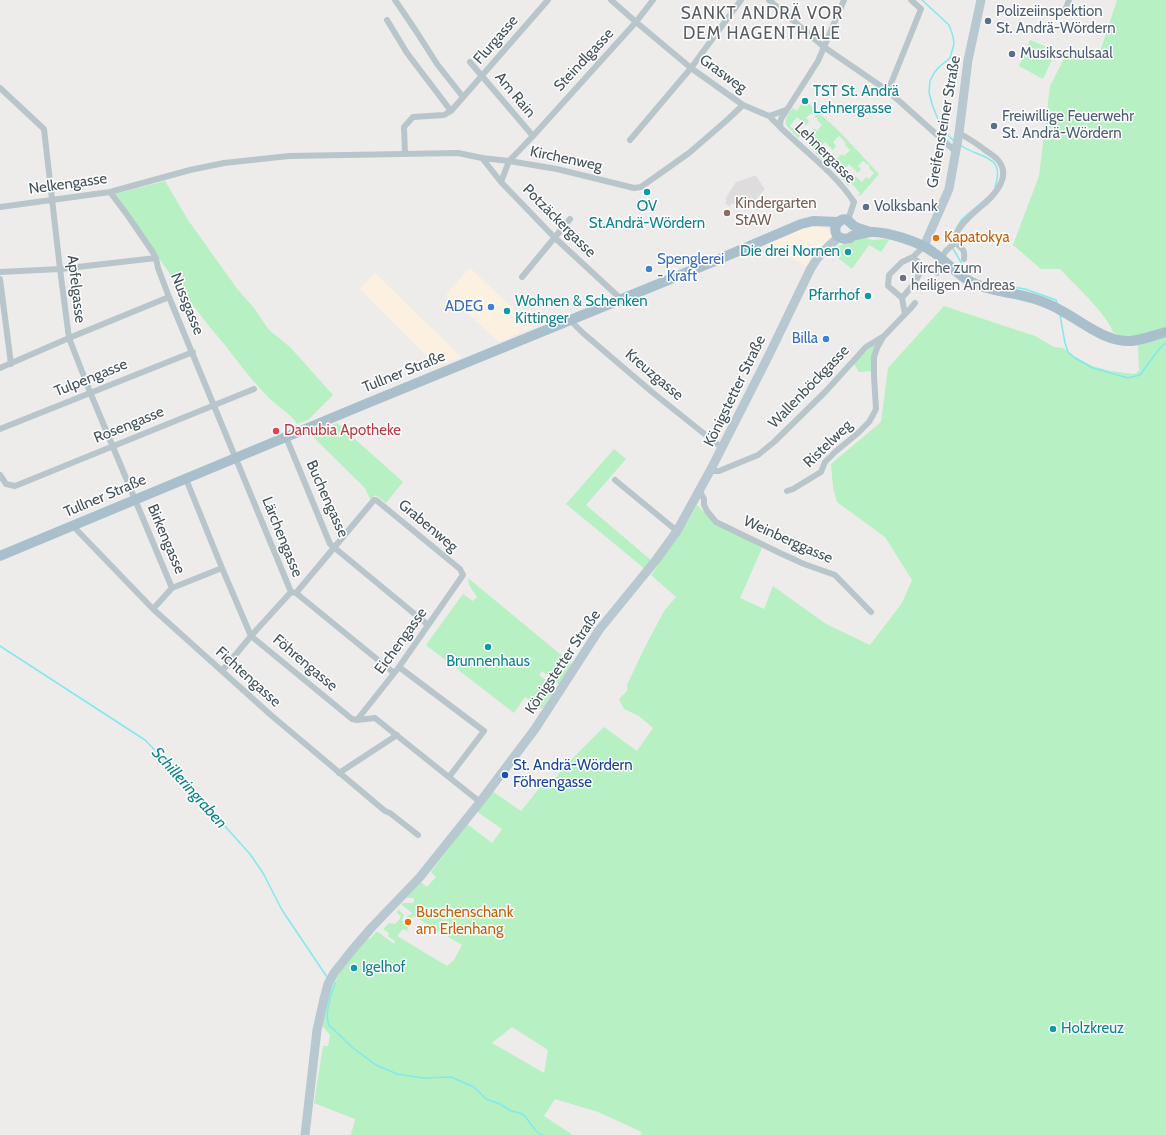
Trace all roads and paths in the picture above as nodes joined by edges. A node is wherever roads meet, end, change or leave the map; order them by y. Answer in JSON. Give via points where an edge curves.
{"nodes":[{"id":1,"x":395,"y":0,"type":"edge"},
{"id":2,"x":548,"y":0,"type":"edge"},
{"id":3,"x":611,"y":0,"type":"edge"},
{"id":4,"x":653,"y":0,"type":"edge"},
{"id":5,"x":741,"y":0,"type":"edge"},
{"id":6,"x":769,"y":0,"type":"edge"},
{"id":7,"x":844,"y":0,"type":"edge"},
{"id":8,"x":911,"y":0,"type":"edge"},
{"id":9,"x":981,"y":0,"type":"edge"},
{"id":10,"x":1069,"y":0,"type":"edge"},
{"id":11,"x":1066,"y":8,"type":"dead end"},
{"id":12,"x":387,"y":20,"type":"dead end"},
{"id":13,"x":636,"y":22,"type":"junction"},
{"id":14,"x":824,"y":47,"type":"junction"},
{"id":15,"x":470,"y":62,"type":"dead end"},
{"id":16,"x":692,"y":68,"type":"junction"},
{"id":17,"x":482,"y":76,"type":"junction"},
{"id":18,"x":0,"y":88,"type":"edge"},
{"id":19,"x":888,"y":91,"type":"junction"},
{"id":20,"x":463,"y":97,"type":"junction"},
{"id":21,"x":742,"y":105,"type":"junction"},
{"id":22,"x":786,"y":110,"type":"junction"},
{"id":23,"x":451,"y":111,"type":"junction"},
{"id":24,"x":769,"y":116,"type":"junction"},
{"id":25,"x":782,"y":128,"type":"junction"},
{"id":26,"x":959,"y":133,"type":"junction"},
{"id":27,"x":533,"y":136,"type":"junction"},
{"id":28,"x":630,"y":140,"type":"dead end"},
{"id":29,"x":955,"y":148,"type":"junction"},
{"id":30,"x":405,"y":154,"type":"junction"},
{"id":31,"x":355,"y":155,"type":"joint"},
{"id":32,"x":482,"y":158,"type":"junction"},
{"id":33,"x":509,"y":161,"type":"junction"},
{"id":34,"x":501,"y":182,"type":"junction"},
{"id":35,"x":110,"y":192,"type":"junction"},
{"id":36,"x":52,"y":199,"type":"junction"},
{"id":37,"x":0,"y":207,"type":"edge"},
{"id":38,"x":570,"y":219,"type":"dead end"},
{"id":39,"x":843,"y":227,"type":"junction"},
{"id":40,"x":870,"y":232,"type":"junction"},
{"id":41,"x":554,"y":237,"type":"junction"},
{"id":42,"x":955,"y":244,"type":"junction"},
{"id":43,"x":924,"y":246,"type":"junction"},
{"id":44,"x":913,"y":257,"type":"junction"},
{"id":45,"x":156,"y":258,"type":"junction"},
{"id":46,"x":942,"y":259,"type":"junction"},
{"id":47,"x":964,"y":259,"type":"dead end"},
{"id":48,"x":60,"y":269,"type":"junction"},
{"id":49,"x":0,"y":272,"type":"edge"},
{"id":50,"x":937,"y":273,"type":"dead end"},
{"id":51,"x":522,"y":276,"type":"dead end"},
{"id":52,"x":0,"y":279,"type":"edge"},
{"id":53,"x":170,"y":297,"type":"junction"},
{"id":54,"x":902,"y":298,"type":"junction"},
{"id":55,"x":621,"y":299,"type":"junction"},
{"id":56,"x":915,"y":302,"type":"dead end"},
{"id":57,"x":905,"y":314,"type":"junction"},
{"id":58,"x":570,"y":320,"type":"junction"},
{"id":59,"x":1166,"y":332,"type":"edge"},
{"id":60,"x":884,"y":336,"type":"junction"},
{"id":61,"x":69,"y":338,"type":"junction"},
{"id":62,"x":193,"y":352,"type":"junction"},
{"id":63,"x":11,"y":364,"type":"junction"},
{"id":64,"x":0,"y":368,"type":"edge"},
{"id":65,"x":254,"y":389,"type":"dead end"},
{"id":66,"x":90,"y":392,"type":"junction"},
{"id":67,"x":214,"y":404,"type":"junction"},
{"id":68,"x":0,"y":429,"type":"edge"},
{"id":69,"x":226,"y":433,"type":"joint"},
{"id":70,"x":286,"y":437,"type":"junction"},
{"id":71,"x":114,"y":446,"type":"junction"},
{"id":72,"x":722,"y":448,"type":"junction"},
{"id":73,"x":236,"y":458,"type":"junction"},
{"id":74,"x":710,"y":471,"type":"junction"},
{"id":75,"x":0,"y":475,"type":"edge"},
{"id":76,"x":186,"y":479,"type":"junction"},
{"id":77,"x":615,"y":480,"type":"dead end"},
{"id":78,"x":787,"y":491,"type":"dead end"},
{"id":79,"x":700,"y":492,"type":"junction"},
{"id":80,"x":135,"y":500,"type":"junction"},
{"id":81,"x":73,"y":526,"type":"junction"},
{"id":82,"x":677,"y":531,"type":"junction"},
{"id":83,"x":334,"y":548,"type":"junction"},
{"id":84,"x":0,"y":556,"type":"edge"},
{"id":85,"x":222,"y":568,"type":"junction"},
{"id":86,"x":463,"y":575,"type":"joint"},
{"id":87,"x":172,"y":588,"type":"junction"},
{"id":88,"x":293,"y":592,"type":"junction"},
{"id":89,"x":153,"y":609,"type":"junction"},
{"id":90,"x":871,"y":612,"type":"dead end"},
{"id":91,"x":428,"y":625,"type":"junction"},
{"id":92,"x":251,"y":636,"type":"junction"},
{"id":93,"x":399,"y":667,"type":"junction"},
{"id":94,"x":222,"y":671,"type":"junction"},
{"id":95,"x":394,"y":673,"type":"junction"},
{"id":96,"x":357,"y":720,"type":"junction"},
{"id":97,"x":397,"y":735,"type":"junction"},
{"id":98,"x":339,"y":773,"type":"junction"},
{"id":99,"x":449,"y":777,"type":"junction"},
{"id":100,"x":480,"y":802,"type":"junction"},
{"id":101,"x":418,"y":835,"type":"dead end"},
{"id":102,"x":305,"y":1135,"type":"edge"}],
"edges":[{"from":1,"to":20,"type":"street","via":[[437,64]]},
{"from":2,"to":17,"type":"street","name":"Flurgasse"},
{"from":3,"to":13,"type":"street","name":"Grasweg"},
{"from":4,"to":13,"type":"street","name":"Steindlgasse"},
{"from":5,"to":16,"type":"street"},
{"from":6,"to":14,"type":"street"},
{"from":7,"to":14,"type":"street","name":"Lehnergasse"},
{"from":8,"to":19,"type":"street","via":[[921,10]]},
{"from":9,"to":26,"type":"main road","name":"Greifensteiner Straße","via":[[968,60]]},
{"from":10,"to":11,"type":"street"},
{"from":12,"to":23,"type":"street","via":[[407,53]]},
{"from":13,"to":16,"type":"street","name":"Grasweg"},
{"from":13,"to":27,"type":"street","name":"Steindlgasse"},
{"from":14,"to":19,"type":"street"},
{"from":14,"to":22,"type":"street","name":"Lehnergasse","via":[[818,61]]},
{"from":15,"to":17,"type":"street","name":"Am Rain"},
{"from":16,"to":21,"type":"street","name":"Grasweg"},
{"from":16,"to":28,"type":"street"},
{"from":17,"to":20,"type":"street","name":"Flurgasse"},
{"from":17,"to":27,"type":"street","name":"Am Rain"},
{"from":18,"to":36,"type":"street","name":"Apfelgasse","via":[[44,129]]},
{"from":19,"to":29,"type":"street"},
{"from":20,"to":23,"type":"street","name":"Flurgasse"},
{"from":21,"to":24,"type":"street","name":"Grasweg"},
{"from":21,"to":33,"type":"street","name":"Kirchenweg","via":[[688,153],[641,187],[634,188],[556,169]]},
{"from":22,"to":24,"type":"street"},
{"from":22,"to":25,"type":"street","name":"Lehnergasse","via":[[781,119]]},
{"from":23,"to":30,"type":"street","via":[[444,115],[413,117],[404,127]]},
{"from":24,"to":25,"type":"street","name":"Grasweg"},
{"from":25,"to":39,"type":"street","name":"Lehnergasse","via":[[834,177],[854,202]]},
{"from":26,"to":29,"type":"main road","name":"Greifensteiner Straße"},
{"from":26,"to":42,"type":"street","via":[[996,158],[1003,168],[1004,175],[998,189],[960,227]]},
{"from":27,"to":33,"type":"street","name":"Am Rain"},
{"from":29,"to":43,"type":"main road","name":"Greifensteiner Straße","via":[[949,189]]},
{"from":30,"to":31,"type":"street","name":"Kirchenweg"},
{"from":30,"to":32,"type":"street","name":"Kirchenweg","via":[[458,153]]},
{"from":31,"to":35,"type":"street","name":"Nelkengasse","via":[[289,156],[224,164],[183,172]]},
{"from":32,"to":33,"type":"street","name":"Kirchenweg"},
{"from":32,"to":34,"type":"street","name":"Potzäckergasse"},
{"from":33,"to":34,"type":"street"},
{"from":34,"to":41,"type":"street","name":"Potzäckergasse"},
{"from":35,"to":36,"type":"street","name":"Nelkengasse"},
{"from":35,"to":45,"type":"street","name":"Nussgasse"},
{"from":36,"to":37,"type":"street","name":"Nelkengasse"},
{"from":36,"to":48,"type":"street","name":"Apfelgasse"},
{"from":38,"to":41,"type":"street"},
{"from":39,"to":40,"type":"main road"},
{"from":39,"to":40,"type":"main road","name":"Tullner Straße","via":[[844,239]]},
{"from":39,"to":55,"type":"main road","name":"Tullner Straße","via":[[813,221],[801,224]]},
{"from":39,"to":72,"type":"main road","name":"Königstetter Straße","via":[[815,260]]},
{"from":40,"to":43,"type":"main road","via":[[890,235]]},
{"from":41,"to":51,"type":"street"},
{"from":41,"to":55,"type":"street","name":"Potzäckergasse"},
{"from":42,"to":46,"type":"street","via":[[948,249]]},
{"from":42,"to":47,"type":"street","via":[[963,250]]},
{"from":43,"to":44,"type":"street"},
{"from":43,"to":46,"type":"main road"},
{"from":44,"to":54,"type":"street","via":[[921,268],[920,273],[916,282]]},
{"from":44,"to":54,"type":"street","via":[[902,262],[889,274],[888,286]]},
{"from":45,"to":48,"type":"street"},
{"from":45,"to":53,"type":"street","name":"Nussgasse"},
{"from":46,"to":50,"type":"street"},
{"from":46,"to":59,"type":"main road","via":[[971,282],[1035,299],[1057,308],[1100,334],[1130,341]]},
{"from":48,"to":49,"type":"street"},
{"from":48,"to":61,"type":"street","name":"Apfelgasse"},
{"from":52,"to":63,"type":"street"},
{"from":53,"to":61,"type":"street"},
{"from":53,"to":62,"type":"street","name":"Nussgasse"},
{"from":54,"to":57,"type":"street"},
{"from":55,"to":58,"type":"main road","name":"Tullner Straße"},
{"from":56,"to":57,"type":"street","name":"Wallenböckgasse"},
{"from":57,"to":60,"type":"street","name":"Wallenböckgasse"},
{"from":58,"to":70,"type":"main road","name":"Tullner Straße"},
{"from":58,"to":72,"type":"street","name":"Kreuzgasse","via":[[652,392]]},
{"from":60,"to":74,"type":"street","name":"Wallenböckgasse","via":[[866,347],[794,423],[758,455],[719,471]]},
{"from":60,"to":78,"type":"street","name":"Ristelweg","via":[[874,357],[876,409],[873,416],[825,462],[821,472]]},
{"from":61,"to":63,"type":"street"},
{"from":61,"to":66,"type":"street","name":"Apfelgasse"},
{"from":62,"to":66,"type":"street","name":"Tulpengasse"},
{"from":62,"to":67,"type":"street","name":"Nussgasse"},
{"from":63,"to":64,"type":"street"},
{"from":65,"to":67,"type":"street","name":"Rosengasse"},
{"from":66,"to":68,"type":"street","name":"Tulpengasse"},
{"from":66,"to":71,"type":"street","name":"Apfelgasse"},
{"from":67,"to":69,"type":"street","name":"Nussgasse"},
{"from":67,"to":71,"type":"street","name":"Rosengasse"},
{"from":69,"to":73,"type":"street","name":"Lärchengasse"},
{"from":70,"to":73,"type":"main road","name":"Tullner Straße"},
{"from":70,"to":83,"type":"street","name":"Buchengasse","via":[[330,544]]},
{"from":71,"to":75,"type":"street","name":"Rosengasse","via":[[15,486],[6,484]]},
{"from":71,"to":80,"type":"street","name":"Apfelgasse"},
{"from":72,"to":74,"type":"main road","name":"Königstetter Straße"},
{"from":73,"to":76,"type":"main road","name":"Tullner Straße"},
{"from":73,"to":88,"type":"street","name":"Lärchengasse"},
{"from":74,"to":79,"type":"main road","name":"Königstetter Straße"},
{"from":76,"to":80,"type":"main road","name":"Tullner Straße"},
{"from":76,"to":85,"type":"street","name":"Föhrengasse"},
{"from":77,"to":82,"type":"street"},
{"from":79,"to":82,"type":"main road","name":"Königstetter Straße"},
{"from":79,"to":90,"type":"street","name":"Weinberggasse","via":[[707,511],[716,522],[804,564],[835,575]]},
{"from":80,"to":81,"type":"main road","name":"Tullner Straße"},
{"from":80,"to":87,"type":"street","name":"Birkengasse"},
{"from":81,"to":84,"type":"main road","name":"Tullner Straße"},
{"from":81,"to":89,"type":"street","name":"Fichtengasse"},
{"from":82,"to":100,"type":"main road","name":"Königstetter Straße","via":[[599,630],[534,729]]},
{"from":83,"to":86,"type":"street","name":"Grabenweg","via":[[376,500]]},
{"from":83,"to":88,"type":"street"},
{"from":83,"to":91,"type":"street","name":"Buchengasse"},
{"from":85,"to":87,"type":"street"},
{"from":85,"to":92,"type":"street","name":"Föhrengasse"},
{"from":86,"to":91,"type":"street","name":"Eichengasse"},
{"from":87,"to":89,"type":"street"},
{"from":88,"to":92,"type":"street"},
{"from":88,"to":95,"type":"street","name":"Lärchengasse"},
{"from":89,"to":94,"type":"street","name":"Fichtengasse"},
{"from":91,"to":93,"type":"street","name":"Eichengasse"},
{"from":92,"to":94,"type":"street"},
{"from":92,"to":96,"type":"street","name":"Föhrengasse","via":[[352,719]]},
{"from":93,"to":95,"type":"street","name":"Eichengasse"},
{"from":93,"to":99,"type":"street","via":[[484,732]]},
{"from":94,"to":98,"type":"street","name":"Fichtengasse"},
{"from":95,"to":96,"type":"street","name":"Eichengasse"},
{"from":96,"to":97,"type":"street","via":[[375,718]]},
{"from":97,"to":98,"type":"street"},
{"from":97,"to":99,"type":"street"},
{"from":98,"to":101,"type":"street","name":"Fichtengasse"},
{"from":99,"to":100,"type":"street"},
{"from":100,"to":102,"type":"main road","name":"Königstetter Straße","via":[[420,877],[353,948],[328,984],[317,1030]]}]}
